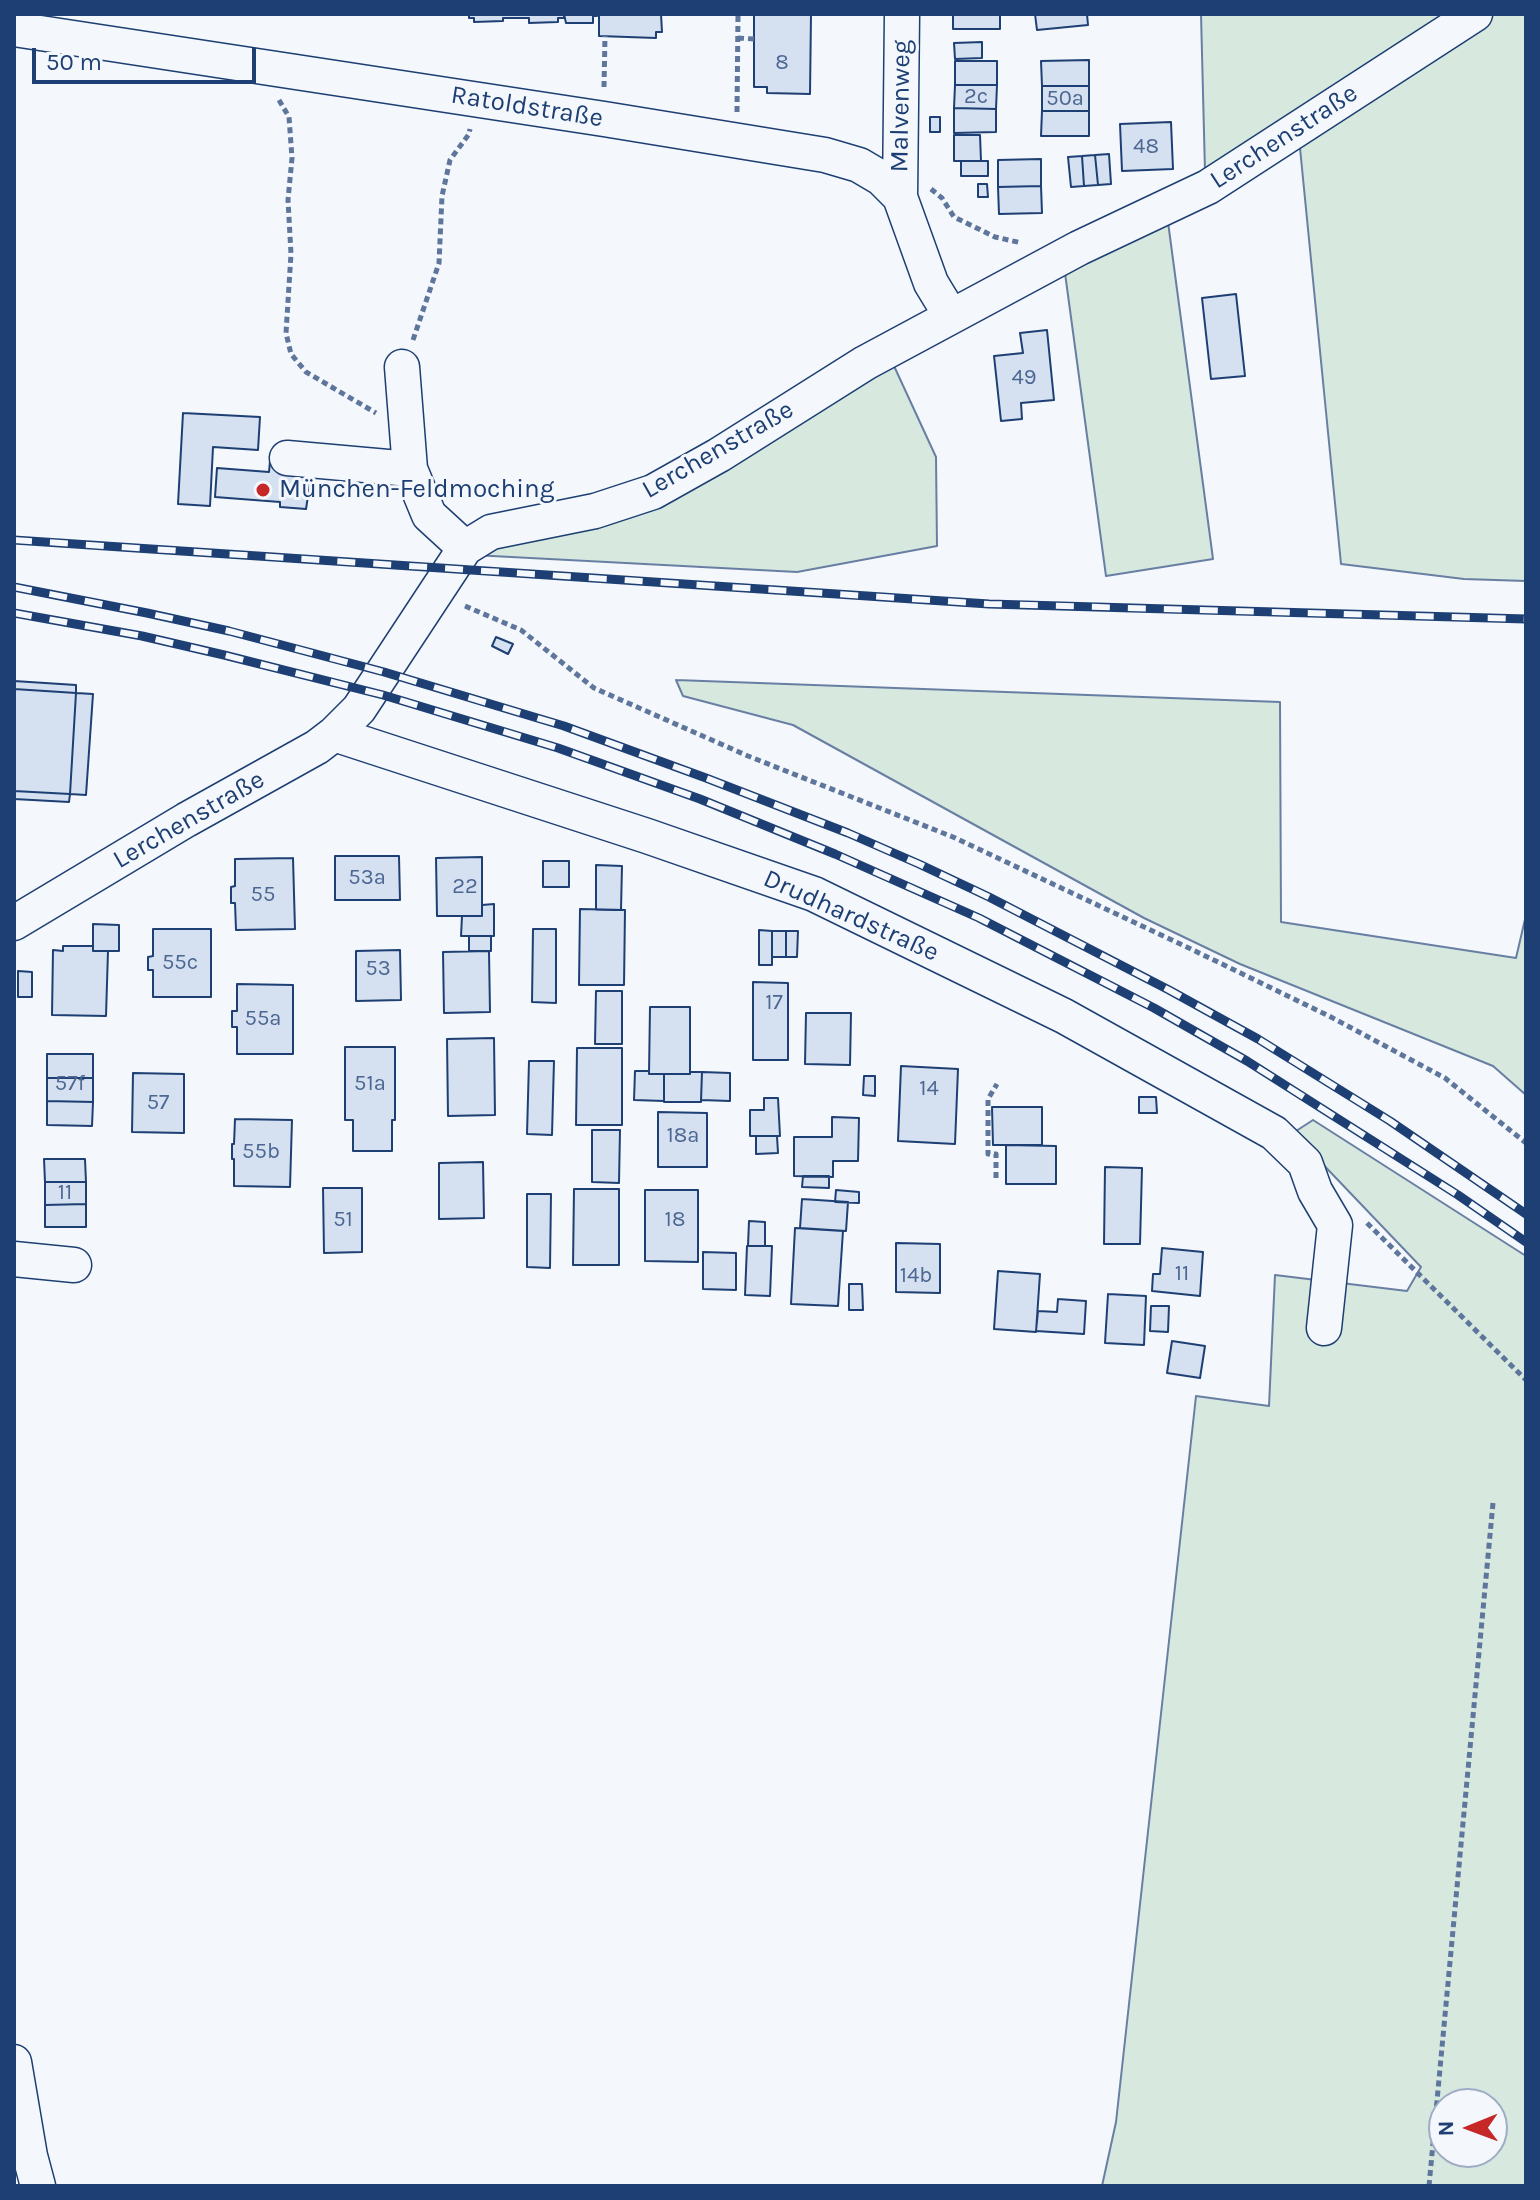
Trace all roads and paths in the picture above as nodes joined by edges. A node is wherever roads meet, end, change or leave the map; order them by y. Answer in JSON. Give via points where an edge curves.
{"nodes":[{"id":1,"x":738,"y":14,"type":"edge"},
{"id":2,"x":902,"y":14,"type":"edge"},
{"id":3,"x":1475,"y":14,"type":"edge"},
{"id":4,"x":84,"y":27,"type":"edge"},
{"id":5,"x":14,"y":29,"type":"edge"},
{"id":6,"x":605,"y":36,"type":"dead end"},
{"id":7,"x":738,"y":38,"type":"junction"},
{"id":8,"x":754,"y":39,"type":"dead end"},
{"id":9,"x":277,"y":69,"type":"junction"},
{"id":10,"x":476,"y":99,"type":"junction"},
{"id":11,"x":604,"y":119,"type":"junction"},
{"id":12,"x":737,"y":141,"type":"junction"},
{"id":13,"x":900,"y":162,"type":"junction"},
{"id":14,"x":900,"y":197,"type":"junction"},
{"id":15,"x":1030,"y":245,"type":"dead end"},
{"id":16,"x":951,"y":316,"type":"junction"},
{"id":17,"x":402,"y":367,"type":"joint"},
{"id":18,"x":406,"y":421,"type":"junction"},
{"id":19,"x":287,"y":458,"type":"dead end"},
{"id":20,"x":410,"y":469,"type":"junction"},
{"id":21,"x":465,"y":548,"type":"junction"},
{"id":22,"x":433,"y":597,"type":"junction"},
{"id":23,"x":334,"y":734,"type":"junction"},
{"id":24,"x":14,"y":923,"type":"edge"},
{"id":25,"x":997,"y":1084,"type":"dead end"},
{"id":26,"x":1526,"y":1143,"type":"edge"},
{"id":27,"x":996,"y":1178,"type":"dead end"},
{"id":28,"x":1357,"y":1214,"type":"dead end"},
{"id":29,"x":14,"y":1259,"type":"edge"},
{"id":30,"x":74,"y":1265,"type":"dead end"},
{"id":31,"x":1324,"y":1328,"type":"dead end"},
{"id":32,"x":1526,"y":1380,"type":"edge"},
{"id":33,"x":1493,"y":1503,"type":"dead end"},
{"id":34,"x":14,"y":2062,"type":"edge"},
{"id":35,"x":38,"y":2186,"type":"edge"},
{"id":36,"x":1429,"y":2186,"type":"edge"}],
"edges":[{"from":1,"to":7,"type":"path"},
{"from":2,"to":13,"type":"street","name":"Malvenweg"},
{"from":3,"to":16,"type":"street","name":"Lerchenstraße","via":[[1208,187]]},
{"from":4,"to":5,"type":"street","name":"Ratoldstraße"},
{"from":4,"to":9,"type":"street","name":"Ratoldstraße"},
{"from":6,"to":11,"type":"path"},
{"from":7,"to":8,"type":"path"},
{"from":7,"to":12,"type":"path"},
{"from":9,"to":10,"type":"street","name":"Ratoldstraße"},
{"from":9,"to":18,"type":"path","via":[[292,158],[286,333],[291,354],[329,387],[390,422]]},
{"from":10,"to":11,"type":"street","name":"Ratoldstraße"},
{"from":10,"to":17,"type":"path","via":[[469,134],[450,160],[442,196],[439,263]]},
{"from":11,"to":12,"type":"street","name":"Ratoldstraße"},
{"from":12,"to":14,"type":"street","name":"Ratoldstraße","via":[[859,165]]},
{"from":13,"to":14,"type":"street","name":"Malvenweg"},
{"from":13,"to":15,"type":"path","via":[[942,198],[954,217],[995,237]]},
{"from":14,"to":16,"type":"street","name":"Ratoldstraße","via":[[931,283]]},
{"from":16,"to":21,"type":"street","name":"Lerchenstraße","via":[[653,492],[595,511],[491,532]]},
{"from":17,"to":18,"type":"street"},
{"from":18,"to":20,"type":"street"},
{"from":19,"to":20,"type":"street"},
{"from":20,"to":21,"type":"street","via":[[429,515]]},
{"from":21,"to":22,"type":"street","name":"Lerchenstraße"},
{"from":22,"to":23,"type":"street","name":"Lerchenstraße","via":[[359,709]]},
{"from":22,"to":26,"type":"path","via":[[521,630],[594,688],[953,837],[1329,1016],[1445,1078]]},
{"from":23,"to":24,"type":"street","name":"Lerchenstraße"},
{"from":23,"to":31,"type":"street","name":"Drudhardstraße","via":[[814,894],[1064,1016],[1274,1133],[1305,1163],[1335,1225]]},
{"from":25,"to":27,"type":"path","via":[[988,1099],[988,1154],[996,1154]]},
{"from":28,"to":32,"type":"path"},
{"from":29,"to":30,"type":"street"},
{"from":33,"to":36,"type":"path"},
{"from":34,"to":35,"type":"street"}]}
